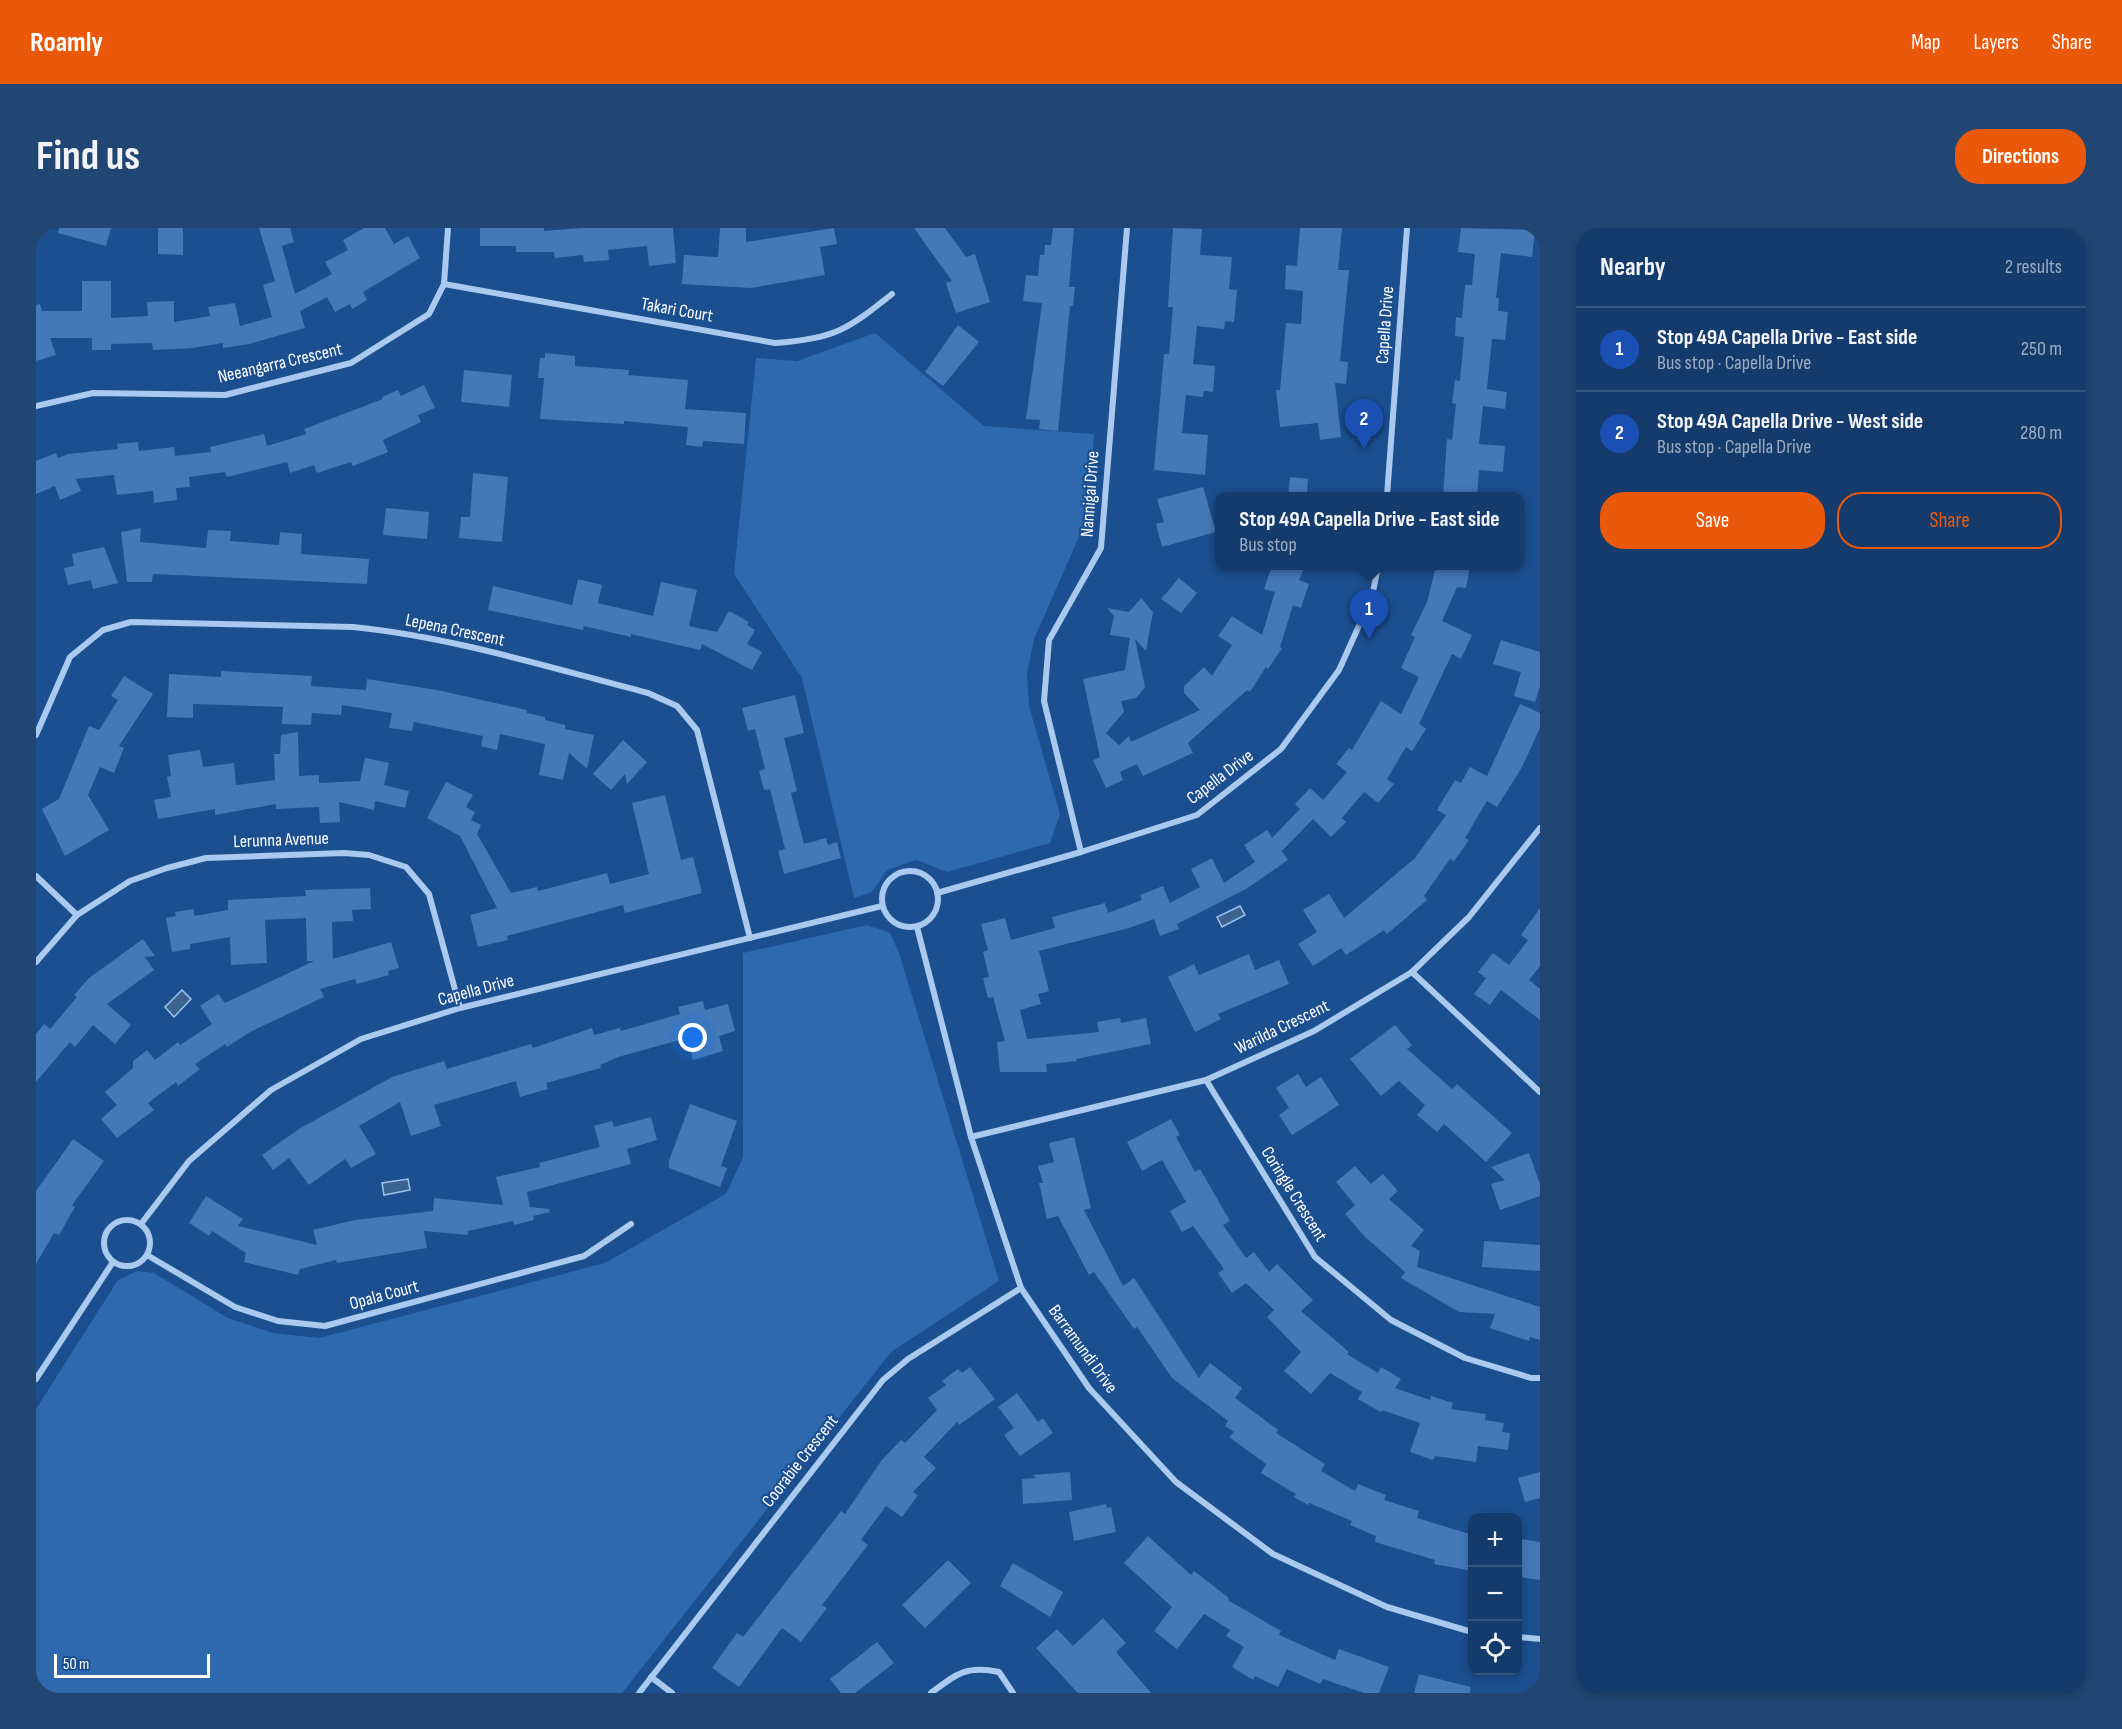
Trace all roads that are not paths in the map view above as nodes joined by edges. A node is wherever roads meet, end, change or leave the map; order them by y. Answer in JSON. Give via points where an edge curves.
{"nodes":[{"id":1,"x":448,"y":228,"type":"edge"},
{"id":2,"x":1127,"y":228,"type":"edge"},
{"id":3,"x":1407,"y":228,"type":"edge"},
{"id":4,"x":444,"y":284,"type":"junction"},
{"id":5,"x":892,"y":294,"type":"dead end"},
{"id":6,"x":36,"y":406,"type":"edge"},
{"id":7,"x":1387,"y":492,"type":"edge"},
{"id":8,"x":1377,"y":570,"type":"edge"},
{"id":9,"x":36,"y":735,"type":"edge"},
{"id":10,"x":1540,"y":828,"type":"edge"},
{"id":11,"x":1081,"y":852,"type":"junction"},
{"id":12,"x":36,"y":876,"type":"edge"},
{"id":13,"x":937,"y":892,"type":"junction"},
{"id":14,"x":882,"y":906,"type":"junction"},
{"id":15,"x":77,"y":915,"type":"junction"},
{"id":16,"x":917,"y":927,"type":"junction"},
{"id":17,"x":750,"y":938,"type":"junction"},
{"id":18,"x":36,"y":962,"type":"edge"},
{"id":19,"x":1412,"y":972,"type":"junction"},
{"id":20,"x":460,"y":1008,"type":"junction"},
{"id":21,"x":1206,"y":1080,"type":"junction"},
{"id":22,"x":1540,"y":1092,"type":"edge"},
{"id":23,"x":971,"y":1137,"type":"junction"},
{"id":24,"x":141,"y":1224,"type":"junction"},
{"id":25,"x":631,"y":1224,"type":"dead end"},
{"id":26,"x":147,"y":1255,"type":"junction"},
{"id":27,"x":113,"y":1262,"type":"junction"},
{"id":28,"x":1021,"y":1288,"type":"junction"},
{"id":29,"x":1540,"y":1378,"type":"edge"},
{"id":30,"x":36,"y":1379,"type":"edge"},
{"id":31,"x":1468,"y":1631,"type":"edge"},
{"id":32,"x":1522,"y":1637,"type":"edge"},
{"id":33,"x":1540,"y":1639,"type":"edge"},
{"id":34,"x":651,"y":1677,"type":"junction"},
{"id":35,"x":639,"y":1693,"type":"edge"},
{"id":36,"x":672,"y":1693,"type":"edge"},
{"id":37,"x":931,"y":1693,"type":"edge"},
{"id":38,"x":1013,"y":1693,"type":"edge"}],
"edges":[{"from":1,"to":4,"type":"street","name":"Neeangarra Crescent"},
{"from":2,"to":11,"type":"street","name":"Nannigai Drive","via":[[1101,548],[1049,640],[1044,701]]},
{"from":3,"to":7,"type":"street","name":"Capella Drive"},
{"from":4,"to":5,"type":"street","name":"Takari Court","via":[[775,343],[817,340],[853,325]]},
{"from":4,"to":6,"type":"street","name":"Neeangarra Crescent","via":[[429,314],[351,363],[225,395],[93,393]]},
{"from":8,"to":11,"type":"street","name":"Capella Drive","via":[[1372,597],[1339,670],[1281,749],[1197,815]]},
{"from":9,"to":17,"type":"street","name":"Lepena Crescent","via":[[70,657],[103,630],[131,622],[389,631],[452,642],[648,693],[678,706],[697,730]]},
{"from":10,"to":19,"type":"street","name":"Warilda Crescent","via":[[1469,917]]},
{"from":11,"to":13,"type":"street","name":"Capella Drive"},
{"from":12,"to":15,"type":"street"},
{"from":13,"to":14,"type":"street","via":[[921,873],[903,872],[883,889]]},
{"from":13,"to":16,"type":"street","via":[[936,910]]},
{"from":14,"to":16,"type":"street","via":[[900,926]]},
{"from":14,"to":17,"type":"street","name":"Capella Drive"},
{"from":15,"to":18,"type":"street","name":"Lerunna Avenue"},
{"from":15,"to":20,"type":"street","name":"Lerunna Avenue","via":[[130,881],[206,858],[369,855],[406,867],[429,894]]},
{"from":16,"to":23,"type":"street","name":"Barramundi Drive"},
{"from":17,"to":20,"type":"street","name":"Capella Drive"},
{"from":19,"to":21,"type":"street","name":"Warilda Crescent","via":[[1314,1031]]},
{"from":19,"to":22,"type":"street"},
{"from":20,"to":24,"type":"street","name":"Capella Drive","via":[[361,1040],[271,1090],[189,1161]]},
{"from":21,"to":23,"type":"street","name":"Warilda Crescent"},
{"from":21,"to":29,"type":"street","name":"Coringle Crescent","via":[[1316,1257],[1390,1320],[1465,1358]]},
{"from":23,"to":28,"type":"street","name":"Barramundi Drive"},
{"from":24,"to":26,"type":"street","via":[[149,1235]]},
{"from":24,"to":27,"type":"street","via":[[120,1220],[108,1228],[104,1250]]},
{"from":25,"to":26,"type":"street","name":"Opala Court","via":[[584,1256],[324,1326],[278,1321],[235,1307]]},
{"from":26,"to":27,"type":"street","via":[[127,1266]]},
{"from":27,"to":30,"type":"street"},
{"from":28,"to":31,"type":"street","name":"Barramundi Drive","via":[[1089,1388],[1176,1482],[1273,1554],[1387,1607]]},
{"from":28,"to":34,"type":"street","name":"Coorabie Crescent","via":[[882,1380]]},
{"from":32,"to":33,"type":"street"},
{"from":34,"to":35,"type":"street","name":"Coorabie Crescent"},
{"from":34,"to":36,"type":"street"},
{"from":37,"to":38,"type":"street","via":[[958,1673],[980,1668],[999,1672]]}]}
